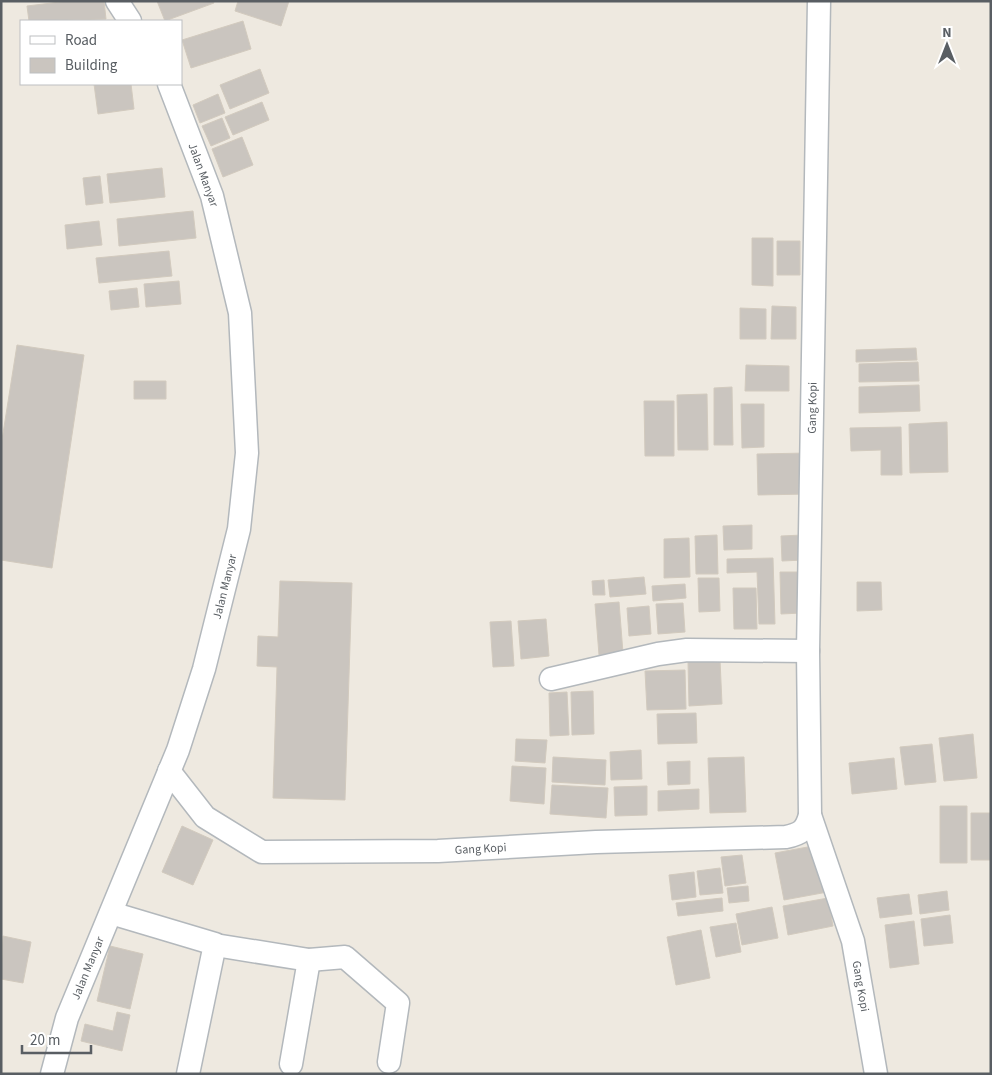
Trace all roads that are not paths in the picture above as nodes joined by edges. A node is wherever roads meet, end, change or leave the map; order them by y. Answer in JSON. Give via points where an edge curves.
{"nodes":[{"id":1,"x":117,"y":1,"type":"edge"},
{"id":2,"x":819,"y":1,"type":"edge"},
{"id":3,"x":129,"y":20,"type":"edge"},
{"id":4,"x":169,"y":85,"type":"edge"},
{"id":5,"x":808,"y":651,"type":"junction"},
{"id":6,"x":551,"y":679,"type":"dead end"},
{"id":7,"x":169,"y":771,"type":"junction"},
{"id":8,"x":810,"y":815,"type":"junction"},
{"id":9,"x":111,"y":913,"type":"junction"},
{"id":10,"x":214,"y":945,"type":"junction"},
{"id":11,"x":309,"y":960,"type":"junction"},
{"id":12,"x":389,"y":1062,"type":"dead end"},
{"id":13,"x":290,"y":1064,"type":"dead end"},
{"id":14,"x":52,"y":1074,"type":"edge"},
{"id":15,"x":188,"y":1074,"type":"edge"},
{"id":16,"x":876,"y":1074,"type":"edge"}],
"edges":[{"from":1,"to":3,"type":"street"},
{"from":2,"to":5,"type":"street","name":"Gang Kopi"},
{"from":4,"to":7,"type":"street","name":"Jalan Manyar","via":[[212,196],[240,313],[246,453],[236,539],[204,669]]},
{"from":5,"to":6,"type":"street","via":[[687,650]]},
{"from":5,"to":8,"type":"street","name":"Gang Kopi"},
{"from":7,"to":8,"type":"street","name":"Gang Kopi","via":[[205,817],[262,852],[438,851],[596,842],[786,837],[800,835],[807,827]]},
{"from":7,"to":9,"type":"street","name":"Jalan Manyar"},
{"from":8,"to":16,"type":"street","name":"Gang Kopi","via":[[852,941]]},
{"from":9,"to":10,"type":"street"},
{"from":9,"to":14,"type":"street","name":"Jalan Manyar","via":[[67,1018]]},
{"from":10,"to":11,"type":"street"},
{"from":10,"to":15,"type":"street"},
{"from":11,"to":12,"type":"street","via":[[346,957],[398,1003]]},
{"from":11,"to":13,"type":"street"}]}
